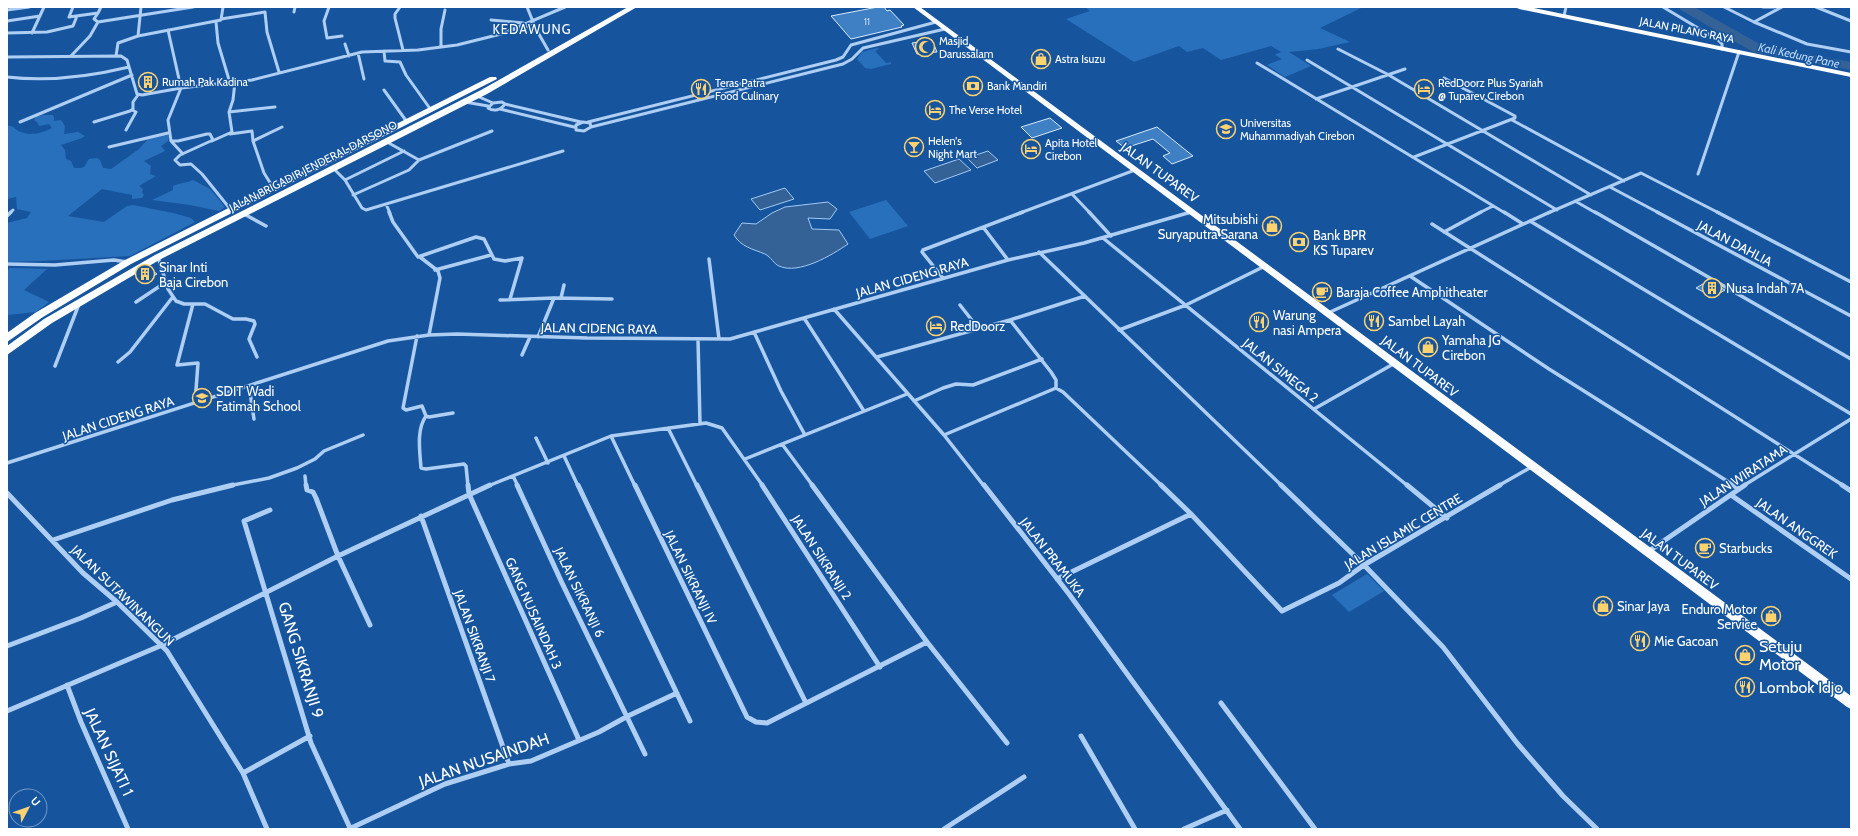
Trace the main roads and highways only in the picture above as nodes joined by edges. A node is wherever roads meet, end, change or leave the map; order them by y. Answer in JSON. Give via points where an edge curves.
{"nodes":[{"id":1,"x":620,"y":7,"type":"edge"},
{"id":2,"x":633,"y":7,"type":"edge"},
{"id":3,"x":916,"y":7,"type":"edge"},
{"id":4,"x":1519,"y":7,"type":"edge"},
{"id":5,"x":600,"y":22,"type":"junction"},
{"id":6,"x":540,"y":58,"type":"junction"},
{"id":7,"x":1851,"y":75,"type":"edge"},
{"id":8,"x":7,"y":338,"type":"edge"},
{"id":9,"x":7,"y":351,"type":"edge"},
{"id":10,"x":1851,"y":702,"type":"edge"}],
"edges":[{"from":1,"to":5,"type":"highway","name":"JALAN BRIGADIR JENDERAL DARSONO"},
{"from":2,"to":5,"type":"highway","name":"JALAN BRIGADIR JENDERAL DARSONO"},
{"from":3,"to":10,"type":"main road","name":"JALAN TUPAREV","via":[[933,26],[945,29]]},
{"from":4,"to":7,"type":"highway","name":"JALAN PILANG RAYA"},
{"from":5,"to":6,"type":"highway","name":"JALAN BRIGADIR JENDERAL DARSONO"},
{"from":5,"to":6,"type":"highway","name":"JALAN BRIGADIR JENDERAL DARSONO","via":[[548,50]]},
{"from":6,"to":8,"type":"highway","name":"JALAN BRIGADIR JENDERAL DARSONO","via":[[128,262],[39,315]]},
{"from":6,"to":9,"type":"highway","name":"JALAN BRIGADIR JENDERAL DARSONO","via":[[477,96],[158,257],[48,321]]}]}
